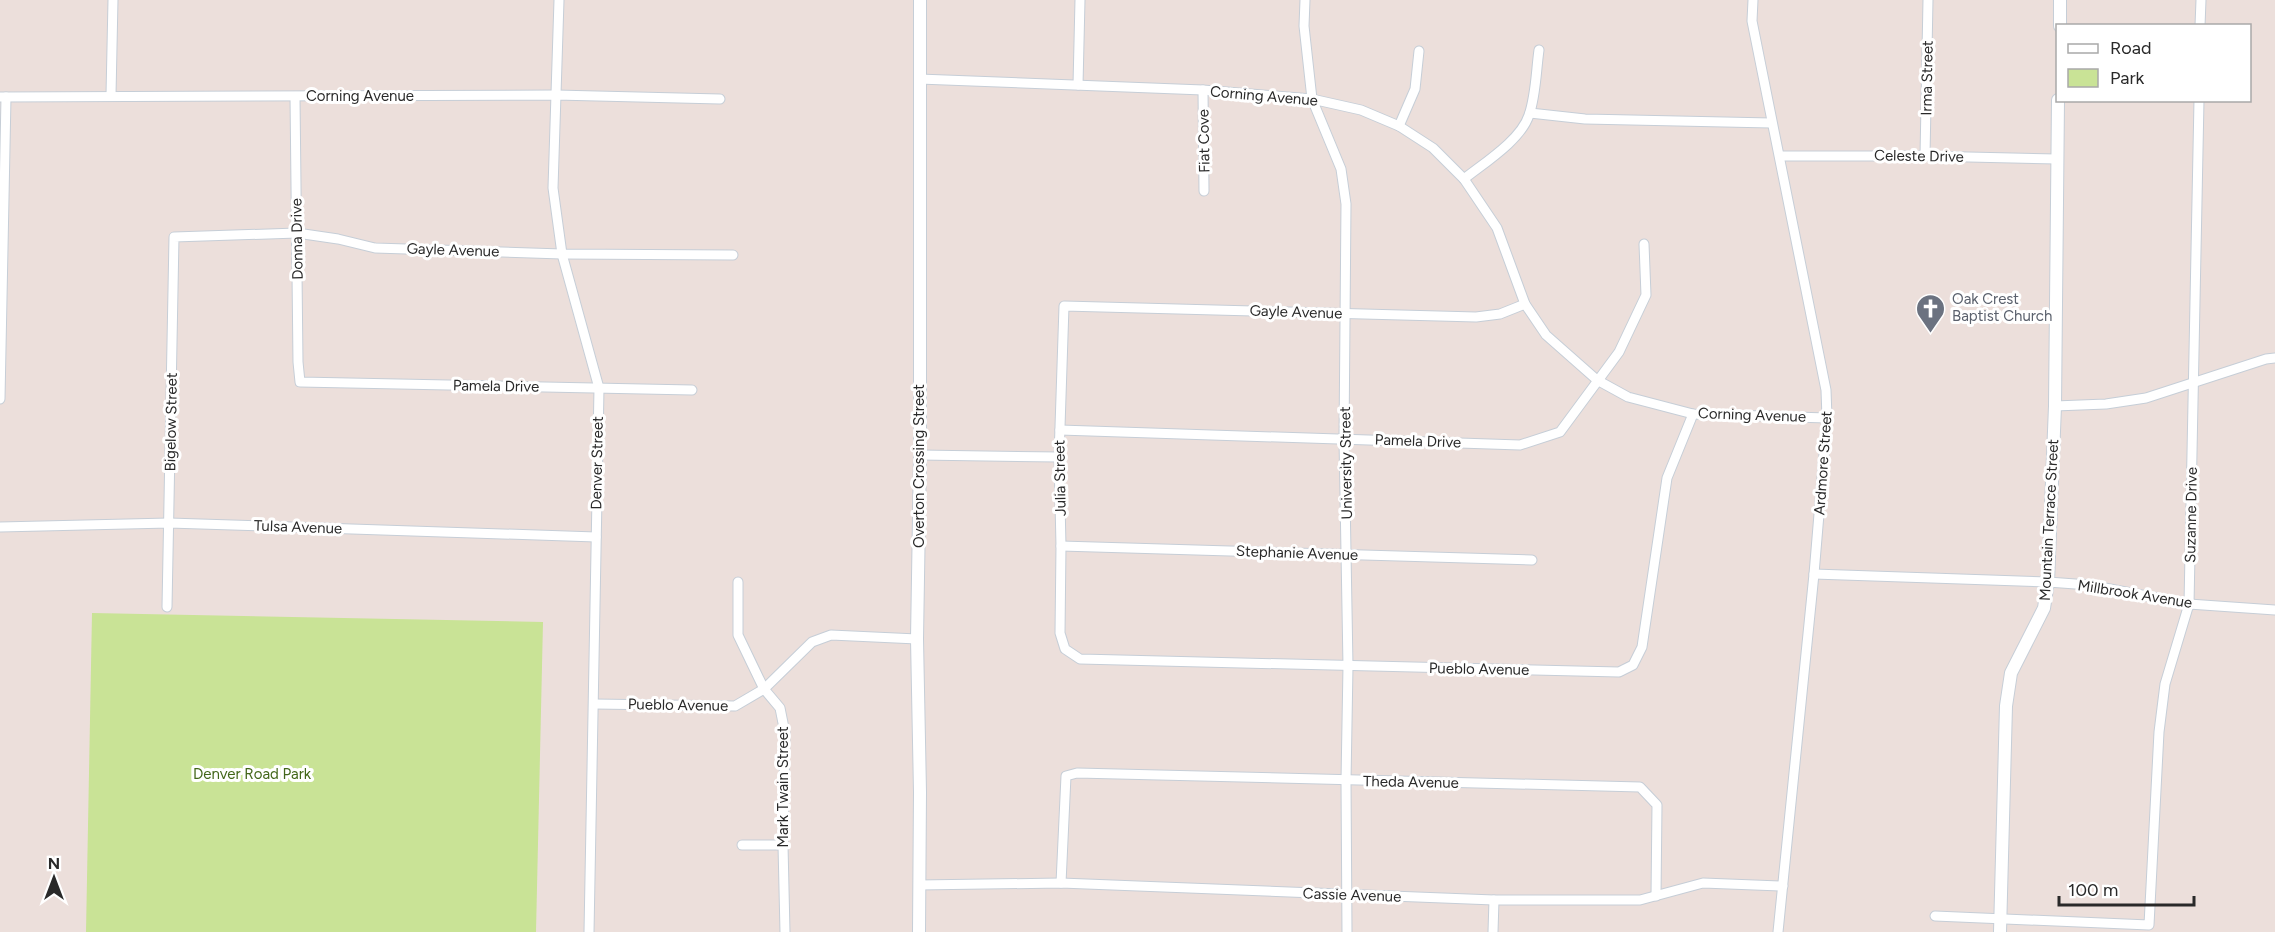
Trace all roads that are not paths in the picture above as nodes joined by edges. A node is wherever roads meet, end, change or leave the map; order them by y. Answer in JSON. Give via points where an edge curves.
{"nodes":[{"id":1,"x":113,"y":0,"type":"edge"},
{"id":2,"x":559,"y":0,"type":"edge"},
{"id":3,"x":920,"y":0,"type":"edge"},
{"id":4,"x":1080,"y":0,"type":"edge"},
{"id":5,"x":1305,"y":0,"type":"edge"},
{"id":6,"x":1753,"y":0,"type":"edge"},
{"id":7,"x":1928,"y":0,"type":"edge"},
{"id":8,"x":2060,"y":0,"type":"edge"},
{"id":9,"x":2201,"y":0,"type":"edge"},
{"id":10,"x":2060,"y":24,"type":"edge"},
{"id":11,"x":2200,"y":24,"type":"edge"},
{"id":12,"x":1539,"y":50,"type":"dead end"},
{"id":13,"x":1419,"y":51,"type":"dead end"},
{"id":14,"x":919,"y":79,"type":"junction"},
{"id":15,"x":1078,"y":85,"type":"junction"},
{"id":16,"x":1203,"y":90,"type":"junction"},
{"id":17,"x":111,"y":95,"type":"junction"},
{"id":18,"x":556,"y":95,"type":"junction"},
{"id":19,"x":3,"y":97,"type":"edge"},
{"id":20,"x":295,"y":97,"type":"junction"},
{"id":21,"x":720,"y":99,"type":"dead end"},
{"id":22,"x":1312,"y":99,"type":"junction"},
{"id":23,"x":2058,"y":102,"type":"edge"},
{"id":24,"x":2199,"y":102,"type":"edge"},
{"id":25,"x":1530,"y":113,"type":"junction"},
{"id":26,"x":1771,"y":123,"type":"junction"},
{"id":27,"x":1399,"y":126,"type":"junction"},
{"id":28,"x":1780,"y":156,"type":"junction"},
{"id":29,"x":1925,"y":156,"type":"junction"},
{"id":30,"x":2057,"y":159,"type":"junction"},
{"id":31,"x":1464,"y":179,"type":"junction"},
{"id":32,"x":1204,"y":191,"type":"dead end"},
{"id":33,"x":297,"y":233,"type":"junction"},
{"id":34,"x":174,"y":237,"type":"joint"},
{"id":35,"x":1644,"y":244,"type":"dead end"},
{"id":36,"x":562,"y":254,"type":"junction"},
{"id":37,"x":733,"y":255,"type":"dead end"},
{"id":38,"x":1525,"y":304,"type":"junction"},
{"id":39,"x":1064,"y":306,"type":"joint"},
{"id":40,"x":1346,"y":314,"type":"junction"},
{"id":41,"x":2275,"y":358,"type":"edge"},
{"id":42,"x":1597,"y":380,"type":"junction"},
{"id":43,"x":2195,"y":380,"type":"junction"},
{"id":44,"x":300,"y":382,"type":"joint"},
{"id":45,"x":599,"y":388,"type":"junction"},
{"id":46,"x":692,"y":390,"type":"dead end"},
{"id":47,"x":0,"y":399,"type":"edge"},
{"id":48,"x":2055,"y":406,"type":"junction"},
{"id":49,"x":1693,"y":414,"type":"junction"},
{"id":50,"x":1827,"y":418,"type":"junction"},
{"id":51,"x":1060,"y":430,"type":"junction"},
{"id":52,"x":1344,"y":439,"type":"junction"},
{"id":53,"x":920,"y":454,"type":"junction"},
{"id":54,"x":1059,"y":457,"type":"junction"},
{"id":55,"x":169,"y":523,"type":"junction"},
{"id":56,"x":0,"y":527,"type":"edge"},
{"id":57,"x":596,"y":537,"type":"junction"},
{"id":58,"x":1061,"y":546,"type":"junction"},
{"id":59,"x":1347,"y":555,"type":"junction"},
{"id":60,"x":1532,"y":560,"type":"dead end"},
{"id":61,"x":1814,"y":574,"type":"junction"},
{"id":62,"x":738,"y":582,"type":"dead end"},
{"id":63,"x":2048,"y":582,"type":"junction"},
{"id":64,"x":2189,"y":604,"type":"junction"},
{"id":65,"x":167,"y":607,"type":"dead end"},
{"id":66,"x":2275,"y":610,"type":"edge"},
{"id":67,"x":917,"y":639,"type":"junction"},
{"id":68,"x":1065,"y":649,"type":"joint"},
{"id":69,"x":1348,"y":666,"type":"junction"},
{"id":70,"x":764,"y":689,"type":"junction"},
{"id":71,"x":594,"y":704,"type":"junction"},
{"id":72,"x":1346,"y":781,"type":"junction"},
{"id":73,"x":742,"y":844,"type":"dead end"},
{"id":74,"x":783,"y":845,"type":"junction"},
{"id":75,"x":1061,"y":883,"type":"junction"},
{"id":76,"x":919,"y":885,"type":"junction"},
{"id":77,"x":1783,"y":886,"type":"junction"},
{"id":78,"x":1347,"y":895,"type":"junction"},
{"id":79,"x":1656,"y":896,"type":"junction"},
{"id":80,"x":1494,"y":900,"type":"junction"},
{"id":81,"x":1935,"y":916,"type":"dead end"},
{"id":82,"x":2001,"y":918,"type":"junction"},
{"id":83,"x":589,"y":932,"type":"edge"},
{"id":84,"x":785,"y":932,"type":"edge"},
{"id":85,"x":919,"y":932,"type":"edge"},
{"id":86,"x":1347,"y":932,"type":"edge"},
{"id":87,"x":1493,"y":932,"type":"edge"},
{"id":88,"x":1778,"y":932,"type":"edge"},
{"id":89,"x":2000,"y":932,"type":"edge"}],
"edges":[{"from":1,"to":17,"type":"street"},
{"from":2,"to":18,"type":"street","name":"Denver Street"},
{"from":3,"to":14,"type":"street","name":"Overton Crossing Street"},
{"from":4,"to":15,"type":"street"},
{"from":5,"to":22,"type":"street","name":"University Street"},
{"from":6,"to":26,"type":"street","name":"Ardmore Street","via":[[1752,21]]},
{"from":7,"to":29,"type":"street","name":"Irma Street"},
{"from":8,"to":10,"type":"street"},
{"from":9,"to":11,"type":"street"},
{"from":12,"to":25,"type":"street"},
{"from":13,"to":27,"type":"street","via":[[1415,89]]},
{"from":14,"to":15,"type":"street","name":"Corning Avenue"},
{"from":14,"to":53,"type":"street","name":"Overton Crossing Street"},
{"from":15,"to":16,"type":"street","name":"Corning Avenue"},
{"from":16,"to":22,"type":"street","name":"Corning Avenue"},
{"from":16,"to":32,"type":"street","name":"Fiat Cove"},
{"from":17,"to":19,"type":"street","name":"Corning Avenue"},
{"from":17,"to":20,"type":"street","name":"Corning Avenue"},
{"from":18,"to":20,"type":"street","name":"Corning Avenue"},
{"from":18,"to":21,"type":"street","name":"Corning Avenue"},
{"from":18,"to":36,"type":"street","name":"Denver Street","via":[[553,188]]},
{"from":19,"to":47,"type":"street"},
{"from":20,"to":33,"type":"street","name":"Donna Drive"},
{"from":22,"to":27,"type":"street","name":"Corning Avenue","via":[[1361,110]]},
{"from":22,"to":40,"type":"street","name":"University Street","via":[[1341,169],[1346,204]]},
{"from":23,"to":30,"type":"street","name":"Mountain Terrace Street"},
{"from":24,"to":43,"type":"street","name":"Suzanne Drive"},
{"from":25,"to":26,"type":"street","via":[[1585,119]]},
{"from":25,"to":31,"type":"street","via":[[1507,144]]},
{"from":26,"to":28,"type":"street","name":"Ardmore Street"},
{"from":27,"to":31,"type":"street","name":"Corning Avenue","via":[[1433,148]]},
{"from":28,"to":29,"type":"street","name":"Celeste Drive"},
{"from":28,"to":50,"type":"street","name":"Ardmore Street","via":[[1826,390]]},
{"from":29,"to":30,"type":"street","name":"Celeste Drive"},
{"from":30,"to":48,"type":"street","name":"Mountain Terrace Street"},
{"from":31,"to":38,"type":"street","name":"Corning Avenue","via":[[1497,228]]},
{"from":33,"to":34,"type":"street","name":"Gayle Avenue"},
{"from":33,"to":36,"type":"street","name":"Gayle Avenue","via":[[375,248]]},
{"from":33,"to":44,"type":"street","name":"Donna Drive"},
{"from":34,"to":55,"type":"street","name":"Bigelow Street"},
{"from":35,"to":42,"type":"street","name":"Pamela Drive","via":[[1646,295],[1620,352]]},
{"from":36,"to":37,"type":"street","name":"Gayle Avenue"},
{"from":36,"to":45,"type":"street","name":"Denver Street"},
{"from":38,"to":40,"type":"street","name":"Gayle Avenue","via":[[1500,314],[1476,317]]},
{"from":38,"to":42,"type":"street","name":"Corning Avenue","via":[[1546,335]]},
{"from":39,"to":40,"type":"street","name":"Gayle Avenue"},
{"from":39,"to":51,"type":"street","name":"Julia Street"},
{"from":40,"to":52,"type":"street","name":"University Street"},
{"from":41,"to":43,"type":"street"},
{"from":42,"to":49,"type":"street","name":"Corning Avenue","via":[[1628,397]]},
{"from":42,"to":52,"type":"street","name":"Pamela Drive","via":[[1560,432],[1520,445]]},
{"from":43,"to":48,"type":"street","via":[[2146,398]]},
{"from":43,"to":64,"type":"street","name":"Suzanne Drive"},
{"from":44,"to":45,"type":"street","name":"Pamela Drive"},
{"from":45,"to":46,"type":"street","name":"Pamela Drive"},
{"from":45,"to":57,"type":"street","name":"Denver Street"},
{"from":48,"to":63,"type":"street","name":"Mountain Terrace Street"},
{"from":49,"to":50,"type":"street","name":"Corning Avenue"},
{"from":49,"to":69,"type":"street","name":"Pueblo Avenue","via":[[1667,478],[1642,647],[1633,665],[1619,672]]},
{"from":50,"to":61,"type":"street","name":"Ardmore Street"},
{"from":51,"to":52,"type":"street","name":"Pamela Drive"},
{"from":51,"to":54,"type":"street","name":"Julia Street"},
{"from":52,"to":59,"type":"street","name":"University Street"},
{"from":53,"to":54,"type":"street"},
{"from":53,"to":67,"type":"street","name":"Overton Crossing Street"},
{"from":54,"to":58,"type":"street","name":"Julia Street"},
{"from":55,"to":56,"type":"street","name":"Tulsa Avenue"},
{"from":55,"to":57,"type":"street","name":"Tulsa Avenue"},
{"from":55,"to":65,"type":"street","name":"Bigelow Street"},
{"from":57,"to":71,"type":"street","name":"Denver Street"},
{"from":58,"to":59,"type":"street","name":"Stephanie Avenue"},
{"from":58,"to":68,"type":"street","name":"Julia Street","via":[[1060,633]]},
{"from":59,"to":60,"type":"street","name":"Stephanie Avenue"},
{"from":59,"to":69,"type":"street","name":"University Street"},
{"from":61,"to":63,"type":"street","name":"Millbrook Avenue"},
{"from":61,"to":77,"type":"street","name":"Ardmore Street"},
{"from":62,"to":70,"type":"street","name":"Mark Twain Street","via":[[738,635]]},
{"from":63,"to":64,"type":"street","name":"Millbrook Avenue","via":[[2089,585]]},
{"from":63,"to":82,"type":"street","name":"Mountain Terrace Street","via":[[2044,608],[2011,674],[2006,706]]},
{"from":64,"to":66,"type":"street","name":"Millbrook Avenue"},
{"from":64,"to":82,"type":"street","name":"Suzanne Drive","via":[[2165,684],[2159,732],[2149,925]]},
{"from":67,"to":70,"type":"street","name":"Pueblo Avenue","via":[[831,635],[812,642]]},
{"from":67,"to":76,"type":"street","name":"Overton Crossing Street"},
{"from":68,"to":69,"type":"street","name":"Pueblo Avenue","via":[[1080,658]]},
{"from":69,"to":72,"type":"street","name":"University Street"},
{"from":70,"to":71,"type":"street","name":"Pueblo Avenue","via":[[735,706]]},
{"from":70,"to":74,"type":"street","name":"Mark Twain Street","via":[[780,708],[785,733]]},
{"from":71,"to":83,"type":"street","name":"Denver Street"},
{"from":72,"to":75,"type":"street","name":"Theda Avenue","via":[[1077,773],[1066,776]]},
{"from":72,"to":78,"type":"street","name":"University Street"},
{"from":72,"to":79,"type":"street","name":"Theda Avenue","via":[[1640,787],[1657,804]]},
{"from":73,"to":74,"type":"street"},
{"from":74,"to":84,"type":"street","name":"Mark Twain Street"},
{"from":75,"to":76,"type":"street","name":"Cassie Avenue"},
{"from":75,"to":78,"type":"street","name":"Cassie Avenue"},
{"from":76,"to":85,"type":"street","name":"Overton Crossing Street"},
{"from":77,"to":79,"type":"street","name":"Cassie Avenue","via":[[1703,883]]},
{"from":77,"to":88,"type":"street","name":"Ardmore Street"},
{"from":78,"to":80,"type":"street","name":"Cassie Avenue"},
{"from":78,"to":86,"type":"street","name":"University Street"},
{"from":79,"to":80,"type":"street","name":"Cassie Avenue","via":[[1640,900]]},
{"from":80,"to":87,"type":"street"},
{"from":81,"to":82,"type":"street"},
{"from":82,"to":89,"type":"street","name":"Mountain Terrace Street"}]}
